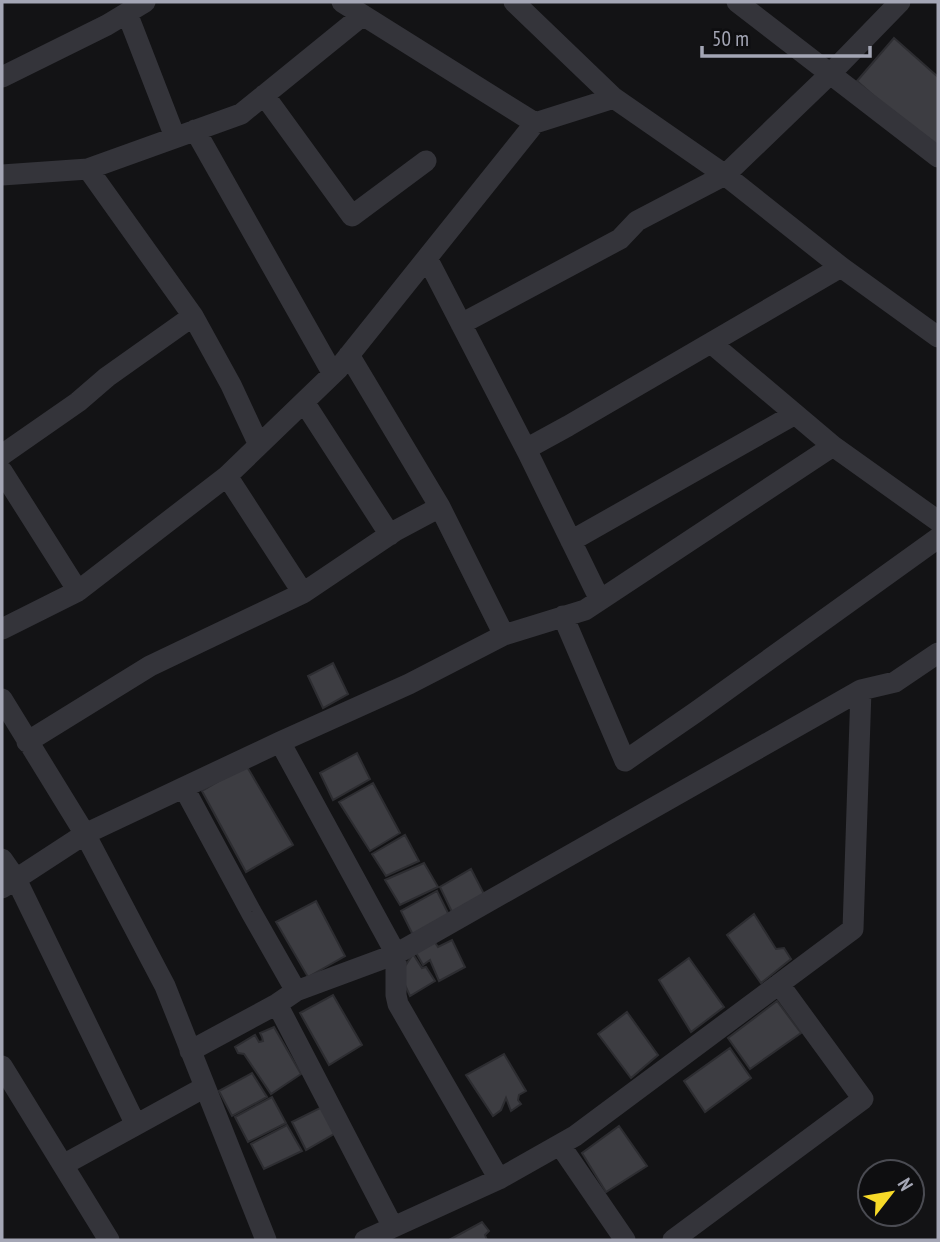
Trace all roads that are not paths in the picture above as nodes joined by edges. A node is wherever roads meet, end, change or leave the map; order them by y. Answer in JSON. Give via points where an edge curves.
{"nodes":[{"id":1,"x":342,"y":2,"type":"edge"},
{"id":2,"x":514,"y":2,"type":"edge"},
{"id":3,"x":737,"y":2,"type":"edge"},
{"id":4,"x":900,"y":2,"type":"edge"},
{"id":5,"x":136,"y":7,"type":"edge"},
{"id":6,"x":363,"y":15,"type":"junction"},
{"id":7,"x":830,"y":74,"type":"junction"},
{"id":8,"x":2,"y":77,"type":"edge"},
{"id":9,"x":264,"y":95,"type":"junction"},
{"id":10,"x":614,"y":98,"type":"junction"},
{"id":11,"x":535,"y":122,"type":"junction"},
{"id":12,"x":185,"y":134,"type":"junction"},
{"id":13,"x":938,"y":157,"type":"edge"},
{"id":14,"x":426,"y":161,"type":"dead end"},
{"id":15,"x":88,"y":169,"type":"junction"},
{"id":16,"x":2,"y":175,"type":"edge"},
{"id":17,"x":725,"y":175,"type":"junction"},
{"id":18,"x":427,"y":258,"type":"junction"},
{"id":19,"x":841,"y":267,"type":"junction"},
{"id":20,"x":193,"y":316,"type":"junction"},
{"id":21,"x":461,"y":324,"type":"junction"},
{"id":22,"x":938,"y":337,"type":"edge"},
{"id":23,"x":711,"y":343,"type":"junction"},
{"id":24,"x":349,"y":355,"type":"junction"},
{"id":25,"x":333,"y":374,"type":"junction"},
{"id":26,"x":304,"y":402,"type":"junction"},
{"id":27,"x":795,"y":414,"type":"junction"},
{"id":28,"x":259,"y":445,"type":"junction"},
{"id":29,"x":833,"y":446,"type":"junction"},
{"id":30,"x":2,"y":455,"type":"edge"},
{"id":31,"x":529,"y":455,"type":"junction"},
{"id":32,"x":2,"y":471,"type":"edge"},
{"id":33,"x":227,"y":476,"type":"junction"},
{"id":34,"x":440,"y":507,"type":"junction"},
{"id":35,"x":938,"y":521,"type":"edge"},
{"id":36,"x":390,"y":535,"type":"junction"},
{"id":37,"x":938,"y":538,"type":"edge"},
{"id":38,"x":571,"y":541,"type":"junction"},
{"id":39,"x":78,"y":591,"type":"junction"},
{"id":40,"x":303,"y":593,"type":"junction"},
{"id":41,"x":600,"y":600,"type":"junction"},
{"id":42,"x":563,"y":617,"type":"junction"},
{"id":43,"x":2,"y":629,"type":"edge"},
{"id":44,"x":503,"y":635,"type":"junction"},
{"id":45,"x":938,"y":653,"type":"edge"},
{"id":46,"x":861,"y":690,"type":"junction"},
{"id":47,"x":5,"y":712,"type":"edge"},
{"id":48,"x":27,"y":742,"type":"junction"},
{"id":49,"x":281,"y":742,"type":"junction"},
{"id":50,"x":184,"y":788,"type":"junction"},
{"id":51,"x":85,"y":834,"type":"junction"},
{"id":52,"x":2,"y":859,"type":"edge"},
{"id":53,"x":9,"y":884,"type":"edge"},
{"id":54,"x":396,"y":954,"type":"junction"},
{"id":55,"x":779,"y":984,"type":"junction"},
{"id":56,"x":296,"y":991,"type":"junction"},
{"id":57,"x":277,"y":1004,"type":"junction"},
{"id":58,"x":191,"y":1051,"type":"junction"},
{"id":59,"x":2,"y":1066,"type":"edge"},
{"id":60,"x":205,"y":1087,"type":"junction"},
{"id":61,"x":136,"y":1125,"type":"junction"},
{"id":62,"x":561,"y":1145,"type":"junction"},
{"id":63,"x":63,"y":1165,"type":"junction"},
{"id":64,"x":499,"y":1179,"type":"junction"},
{"id":65,"x":378,"y":1236,"type":"edge"},
{"id":66,"x":109,"y":1240,"type":"edge"},
{"id":67,"x":266,"y":1240,"type":"edge"},
{"id":68,"x":625,"y":1240,"type":"edge"},
{"id":69,"x":673,"y":1240,"type":"edge"}],
"edges":[{"from":1,"to":6,"type":"street"},
{"from":2,"to":10,"type":"street"},
{"from":3,"to":7,"type":"street"},
{"from":4,"to":7,"type":"street"},
{"from":5,"to":8,"type":"street"},
{"from":5,"to":12,"type":"street"},
{"from":6,"to":9,"type":"street"},
{"from":6,"to":11,"type":"street"},
{"from":7,"to":13,"type":"street"},
{"from":7,"to":17,"type":"street"},
{"from":9,"to":12,"type":"street","via":[[241,114]]},
{"from":9,"to":14,"type":"street","via":[[352,216]]},
{"from":10,"to":11,"type":"street"},
{"from":10,"to":17,"type":"street"},
{"from":11,"to":18,"type":"street"},
{"from":12,"to":15,"type":"street"},
{"from":12,"to":25,"type":"street"},
{"from":15,"to":16,"type":"street"},
{"from":15,"to":20,"type":"street"},
{"from":17,"to":19,"type":"street"},
{"from":17,"to":21,"type":"street","via":[[637,221],[620,239]]},
{"from":18,"to":21,"type":"street"},
{"from":18,"to":24,"type":"street"},
{"from":19,"to":22,"type":"street"},
{"from":19,"to":23,"type":"street"},
{"from":20,"to":28,"type":"street"},
{"from":20,"to":30,"type":"street"},
{"from":21,"to":31,"type":"street"},
{"from":23,"to":27,"type":"street"},
{"from":23,"to":31,"type":"street","via":[[526,449]]},
{"from":24,"to":25,"type":"street"},
{"from":24,"to":34,"type":"street"},
{"from":25,"to":26,"type":"street"},
{"from":26,"to":28,"type":"street"},
{"from":26,"to":36,"type":"street"},
{"from":27,"to":29,"type":"street"},
{"from":27,"to":38,"type":"street"},
{"from":28,"to":33,"type":"street"},
{"from":29,"to":35,"type":"street"},
{"from":29,"to":41,"type":"street"},
{"from":31,"to":38,"type":"street"},
{"from":32,"to":39,"type":"street"},
{"from":33,"to":39,"type":"street"},
{"from":33,"to":40,"type":"street"},
{"from":34,"to":36,"type":"street"},
{"from":34,"to":44,"type":"street"},
{"from":36,"to":40,"type":"street"},
{"from":37,"to":42,"type":"street","via":[[625,761]]},
{"from":38,"to":41,"type":"street"},
{"from":39,"to":43,"type":"street"},
{"from":40,"to":48,"type":"street","via":[[150,666]]},
{"from":41,"to":42,"type":"street"},
{"from":42,"to":44,"type":"street"},
{"from":44,"to":49,"type":"street"},
{"from":45,"to":46,"type":"street","via":[[895,682]]},
{"from":46,"to":54,"type":"street"},
{"from":46,"to":55,"type":"street","via":[[853,929]]},
{"from":47,"to":48,"type":"street"},
{"from":48,"to":51,"type":"street"},
{"from":49,"to":50,"type":"street"},
{"from":49,"to":54,"type":"street"},
{"from":50,"to":51,"type":"street"},
{"from":50,"to":56,"type":"street"},
{"from":51,"to":53,"type":"street"},
{"from":51,"to":58,"type":"street","via":[[165,986]]},
{"from":52,"to":53,"type":"street"},
{"from":53,"to":61,"type":"street"},
{"from":54,"to":56,"type":"street"},
{"from":54,"to":64,"type":"street","via":[[398,1004]]},
{"from":55,"to":62,"type":"street"},
{"from":55,"to":69,"type":"street","via":[[863,1099]]},
{"from":56,"to":57,"type":"street"},
{"from":57,"to":58,"type":"street"},
{"from":57,"to":65,"type":"street"},
{"from":58,"to":60,"type":"street"},
{"from":59,"to":63,"type":"street"},
{"from":60,"to":61,"type":"street"},
{"from":60,"to":67,"type":"street"},
{"from":61,"to":63,"type":"street"},
{"from":62,"to":64,"type":"street"},
{"from":62,"to":68,"type":"street"},
{"from":63,"to":66,"type":"street"},
{"from":64,"to":65,"type":"street"}]}
